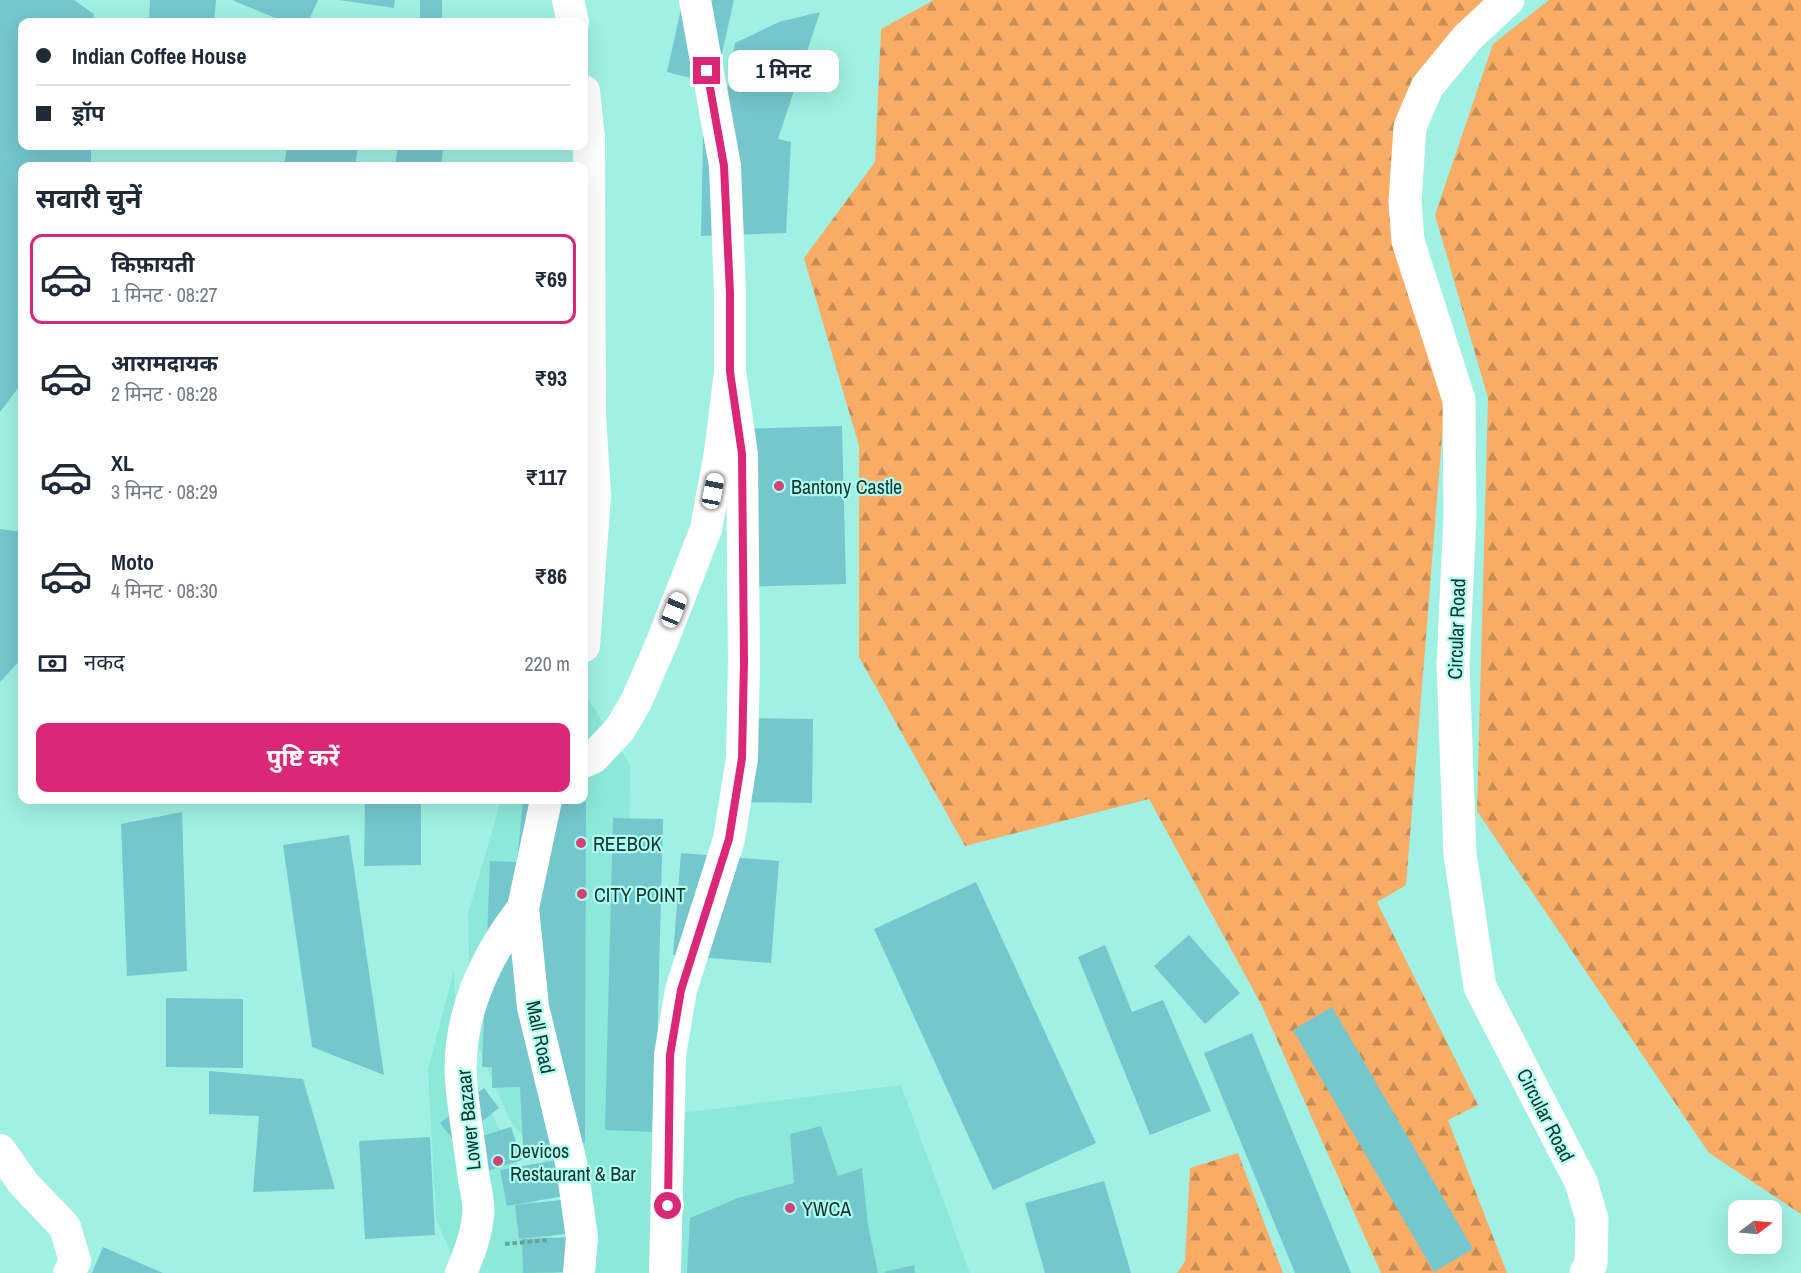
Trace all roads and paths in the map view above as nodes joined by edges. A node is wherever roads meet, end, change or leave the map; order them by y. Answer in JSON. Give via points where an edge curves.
{"nodes":[{"id":1,"x":568,"y":0,"type":"edge"},
{"id":2,"x":695,"y":0,"type":"edge"},
{"id":3,"x":1508,"y":0,"type":"edge"},
{"id":4,"x":572,"y":18,"type":"edge"},
{"id":5,"x":588,"y":129,"type":"edge"},
{"id":6,"x":730,"y":372,"type":"junction"},
{"id":7,"x":588,"y":591,"type":"edge"},
{"id":8,"x":588,"y":760,"type":"edge"},
{"id":9,"x":545,"y":804,"type":"edge"},
{"id":10,"x":523,"y":908,"type":"junction"},
{"id":11,"x":0,"y":1150,"type":"edge"},
{"id":12,"x":582,"y":1237,"type":"junction"},
{"id":13,"x":466,"y":1260,"type":"edge"},
{"id":14,"x":69,"y":1273,"type":"edge"},
{"id":15,"x":579,"y":1273,"type":"edge"},
{"id":16,"x":665,"y":1273,"type":"edge"},
{"id":17,"x":1586,"y":1273,"type":"edge"}],
"edges":[{"from":1,"to":4,"type":"street"},
{"from":2,"to":6,"type":"street","via":[[724,166]]},
{"from":3,"to":17,"type":"main road","name":"Circular Road","via":[[1467,38],[1427,87],[1410,127],[1405,201],[1408,241],[1460,400],[1454,666],[1460,854],[1480,987],[1581,1182],[1592,1219],[1591,1263]]},
{"from":5,"to":7,"type":"street","via":[[590,413],[595,496]]},
{"from":6,"to":8,"type":"street","via":[[706,530],[636,702],[620,729]]},
{"from":6,"to":16,"type":"street","via":[[742,454],[742,758],[729,839],[681,990],[670,1055]]},
{"from":9,"to":10,"type":"street","name":"Mall Road"},
{"from":10,"to":12,"type":"street","name":"Mall Road","via":[[533,1007],[572,1167]]},
{"from":10,"to":13,"type":"street","name":"Lower Bazaar","via":[[486,964],[464,1035],[461,1078],[479,1214]]},
{"from":11,"to":14,"type":"street","via":[[23,1183],[65,1227],[75,1261]]},
{"from":12,"to":13,"type":"path"},
{"from":12,"to":15,"type":"street","name":"Mall Road"}]}
